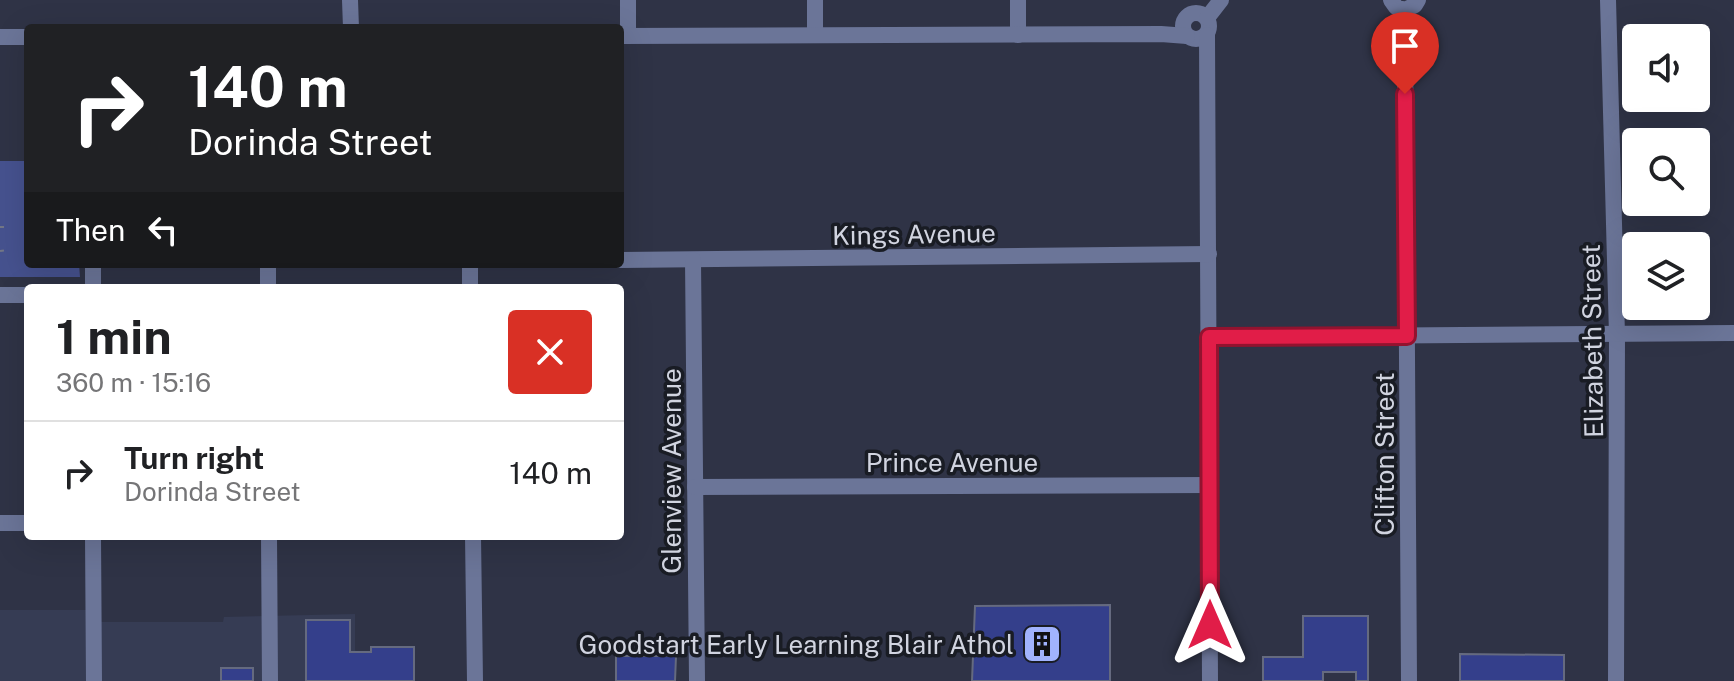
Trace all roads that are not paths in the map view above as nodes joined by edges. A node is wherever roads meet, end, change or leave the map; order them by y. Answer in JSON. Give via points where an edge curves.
{"nodes":[{"id":1,"x":350,"y":0,"type":"edge"},
{"id":2,"x":628,"y":0,"type":"edge"},
{"id":3,"x":815,"y":0,"type":"edge"},
{"id":4,"x":1018,"y":0,"type":"edge"},
{"id":5,"x":1221,"y":0,"type":"edge"},
{"id":6,"x":1608,"y":0,"type":"edge"},
{"id":7,"x":1404,"y":3,"type":"edge"},
{"id":8,"x":1196,"y":23,"type":"edge"},
{"id":9,"x":351,"y":24,"type":"edge"},
{"id":10,"x":815,"y":35,"type":"junction"},
{"id":11,"x":1018,"y":35,"type":"junction"},
{"id":12,"x":624,"y":36,"type":"edge"},
{"id":13,"x":0,"y":37,"type":"edge"},
{"id":14,"x":24,"y":37,"type":"edge"},
{"id":15,"x":1209,"y":254,"type":"junction"},
{"id":16,"x":624,"y":260,"type":"edge"},
{"id":17,"x":693,"y":260,"type":"junction"},
{"id":18,"x":0,"y":295,"type":"edge"},
{"id":19,"x":24,"y":295,"type":"edge"},
{"id":20,"x":1734,"y":333,"type":"edge"},
{"id":21,"x":1617,"y":335,"type":"junction"},
{"id":22,"x":1407,"y":336,"type":"junction"},
{"id":23,"x":1209,"y":337,"type":"junction"},
{"id":24,"x":1210,"y":485,"type":"junction"},
{"id":25,"x":695,"y":487,"type":"junction"},
{"id":26,"x":0,"y":523,"type":"edge"},
{"id":27,"x":24,"y":523,"type":"edge"},
{"id":28,"x":93,"y":540,"type":"edge"},
{"id":29,"x":269,"y":540,"type":"edge"},
{"id":30,"x":473,"y":540,"type":"edge"},
{"id":31,"x":94,"y":681,"type":"edge"},
{"id":32,"x":270,"y":681,"type":"edge"},
{"id":33,"x":475,"y":681,"type":"edge"},
{"id":34,"x":697,"y":681,"type":"edge"},
{"id":35,"x":1210,"y":681,"type":"edge"},
{"id":36,"x":1409,"y":681,"type":"edge"},
{"id":37,"x":1616,"y":681,"type":"edge"}],
"edges":[{"from":1,"to":9,"type":"street"},
{"from":2,"to":12,"type":"street"},
{"from":3,"to":10,"type":"street"},
{"from":4,"to":11,"type":"street"},
{"from":5,"to":8,"type":"street"},
{"from":6,"to":21,"type":"street","name":"Elizabeth Street"},
{"from":7,"to":22,"type":"street","name":"Clifton Street"},
{"from":8,"to":11,"type":"street","via":[[1161,34]]},
{"from":8,"to":15,"type":"street","via":[[1207,61]]},
{"from":10,"to":11,"type":"street"},
{"from":10,"to":12,"type":"street"},
{"from":13,"to":14,"type":"street"},
{"from":15,"to":17,"type":"street","name":"Kings Avenue"},
{"from":15,"to":23,"type":"street"},
{"from":16,"to":17,"type":"street","name":"Kings Avenue"},
{"from":17,"to":25,"type":"street","name":"Glenview Avenue"},
{"from":18,"to":19,"type":"street"},
{"from":20,"to":21,"type":"street"},
{"from":21,"to":22,"type":"street"},
{"from":21,"to":37,"type":"street","name":"Elizabeth Street"},
{"from":22,"to":23,"type":"street"},
{"from":22,"to":36,"type":"street","name":"Clifton Street"},
{"from":23,"to":24,"type":"street"},
{"from":24,"to":25,"type":"street","name":"Prince Avenue"},
{"from":24,"to":35,"type":"street"},
{"from":25,"to":34,"type":"street","name":"Glenview Avenue"},
{"from":26,"to":27,"type":"street"},
{"from":28,"to":31,"type":"street"},
{"from":29,"to":32,"type":"street"},
{"from":30,"to":33,"type":"street"}]}
